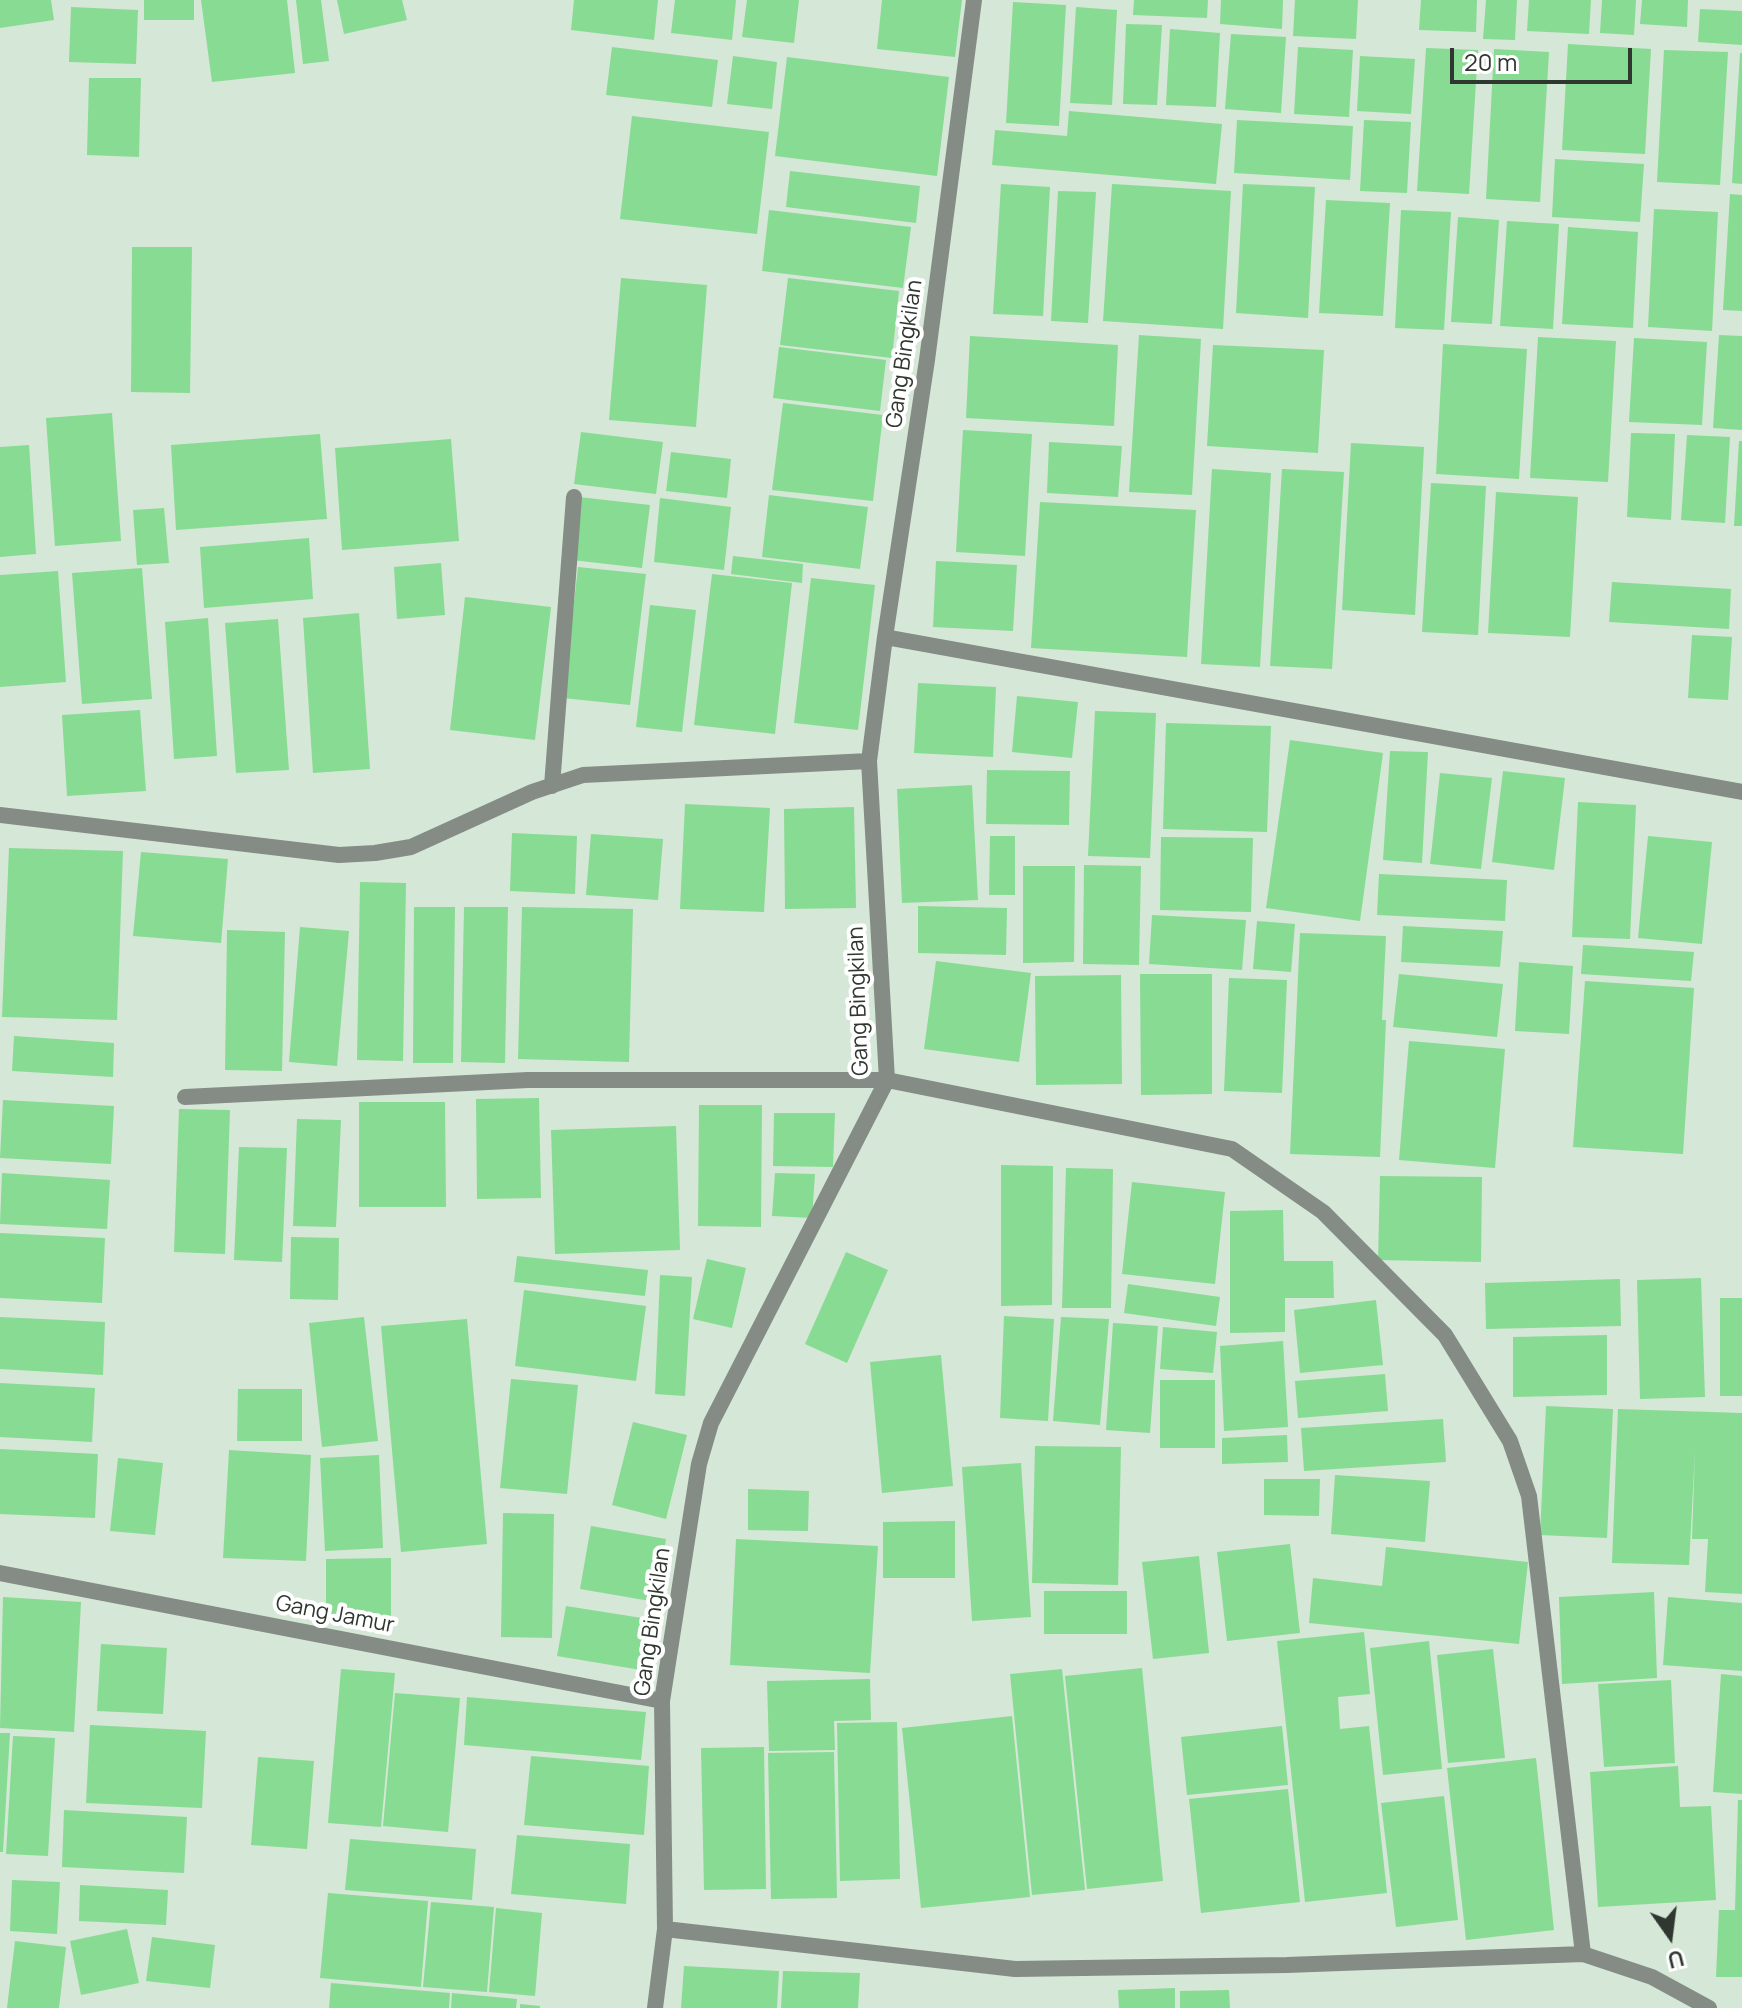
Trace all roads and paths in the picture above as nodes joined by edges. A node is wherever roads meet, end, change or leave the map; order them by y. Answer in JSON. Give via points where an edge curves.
{"nodes":[{"id":1,"x":974,"y":0,"type":"edge"},
{"id":2,"x":574,"y":497,"type":"dead end"},
{"id":3,"x":885,"y":637,"type":"junction"},
{"id":4,"x":869,"y":761,"type":"junction"},
{"id":5,"x":552,"y":786,"type":"junction"},
{"id":6,"x":1742,"y":792,"type":"edge"},
{"id":7,"x":0,"y":815,"type":"edge"},
{"id":8,"x":887,"y":1080,"type":"junction"},
{"id":9,"x":185,"y":1097,"type":"dead end"},
{"id":10,"x":0,"y":1573,"type":"edge"},
{"id":11,"x":662,"y":1701,"type":"junction"},
{"id":12,"x":665,"y":1929,"type":"junction"},
{"id":13,"x":1583,"y":1954,"type":"junction"},
{"id":14,"x":655,"y":2008,"type":"edge"},
{"id":15,"x":1709,"y":2008,"type":"edge"}],
"edges":[{"from":1,"to":3,"type":"street","name":"Gang Bingkilan"},
{"from":2,"to":5,"type":"street"},
{"from":3,"to":4,"type":"street","name":"Gang Bingkilan"},
{"from":3,"to":6,"type":"street"},
{"from":4,"to":5,"type":"street","via":[[583,775]]},
{"from":4,"to":8,"type":"street","name":"Gang Bingkilan"},
{"from":5,"to":7,"type":"street","via":[[411,847],[339,855]]},
{"from":8,"to":9,"type":"street","via":[[528,1080]]},
{"from":8,"to":11,"type":"street","name":"Gang Bingkilan","via":[[711,1423],[699,1464]]},
{"from":8,"to":13,"type":"street","via":[[1232,1149],[1323,1212],[1445,1335],[1510,1441],[1529,1496]]},
{"from":10,"to":11,"type":"street","name":"Gang Jamur"},
{"from":11,"to":12,"type":"street","name":"Gang Bingkilan"},
{"from":12,"to":13,"type":"street","via":[[1015,1969]]},
{"from":12,"to":14,"type":"street","name":"Gang Bingkilan"},
{"from":13,"to":15,"type":"street","via":[[1652,1977]]}]}
